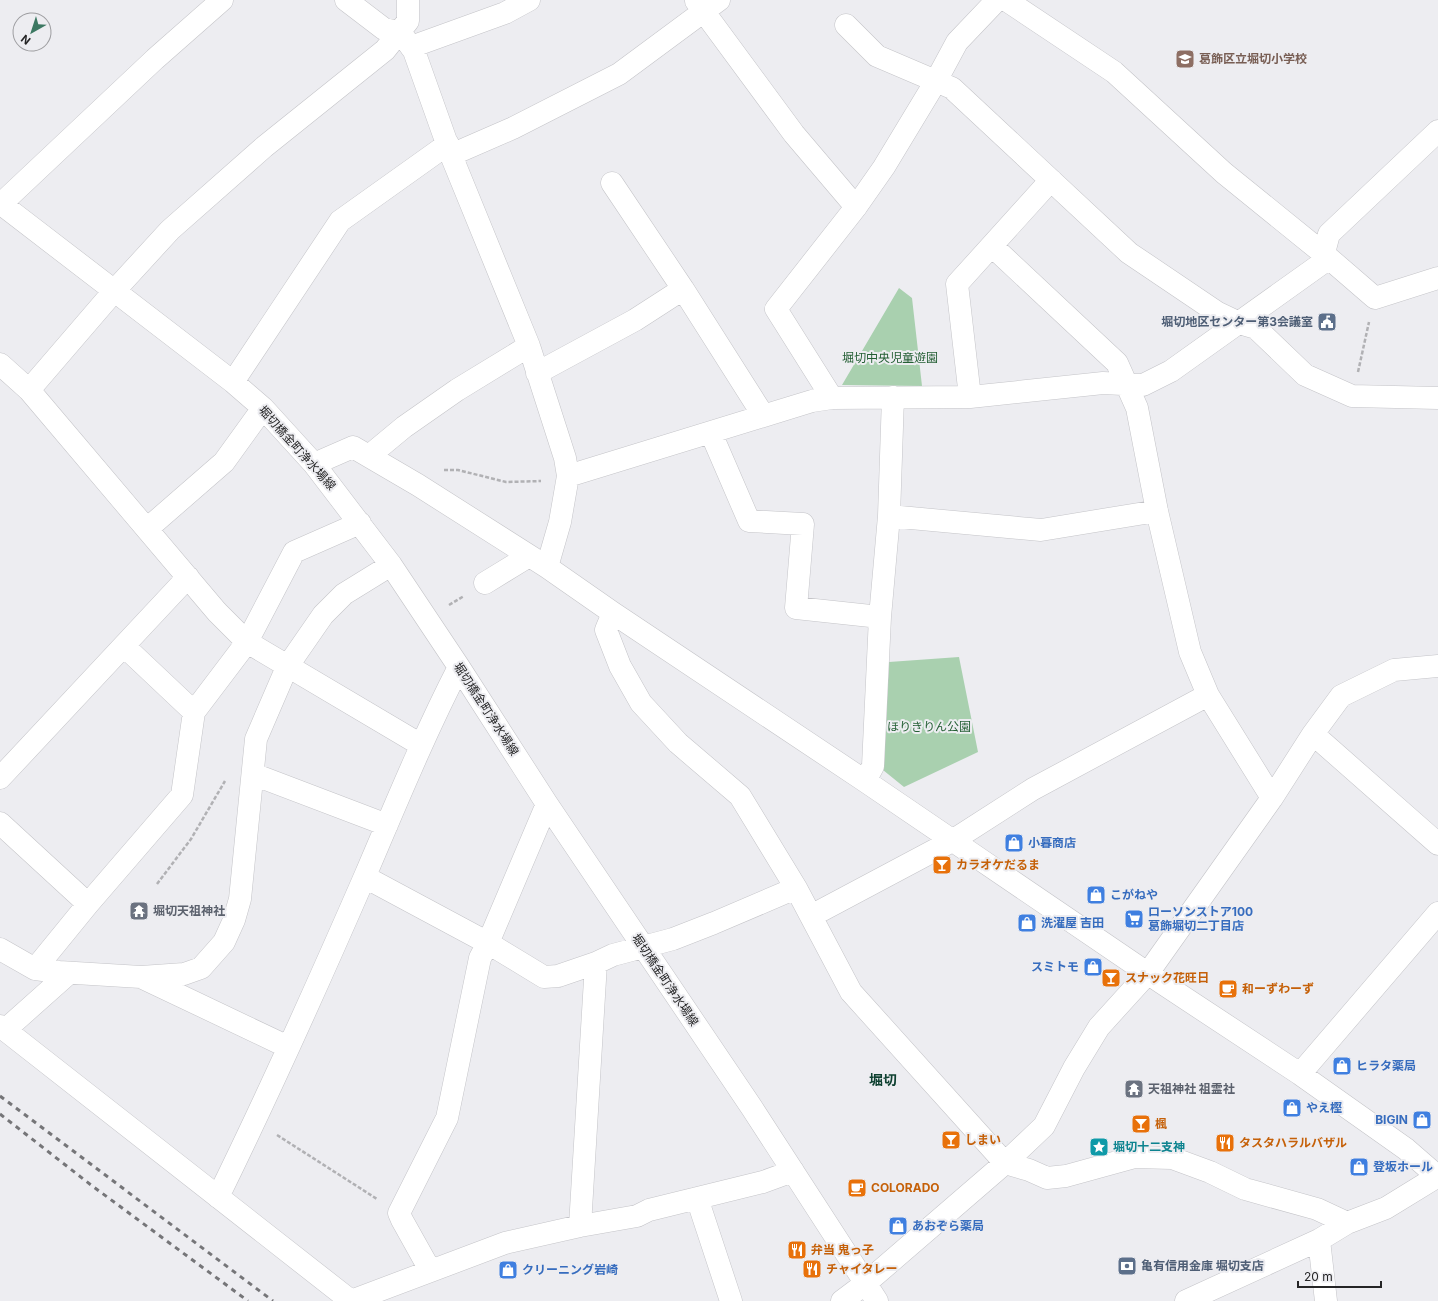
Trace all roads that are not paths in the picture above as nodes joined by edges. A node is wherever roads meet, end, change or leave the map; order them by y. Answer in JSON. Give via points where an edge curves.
{"nodes":[{"id":1,"x":222,"y":0,"type":"edge"},
{"id":2,"x":346,"y":0,"type":"edge"},
{"id":3,"x":408,"y":0,"type":"edge"},
{"id":4,"x":529,"y":0,"type":"edge"},
{"id":5,"x":997,"y":0,"type":"edge"},
{"id":6,"x":1006,"y":0,"type":"edge"},
{"id":7,"x":706,"y":4,"type":"edge"},
{"id":8,"x":846,"y":25,"type":"dead end"},
{"id":9,"x":406,"y":39,"type":"junction"},
{"id":10,"x":936,"y":82,"type":"junction"},
{"id":11,"x":1438,"y":131,"type":"edge"},
{"id":12,"x":450,"y":150,"type":"junction"},
{"id":13,"x":1051,"y":180,"type":"junction"},
{"id":14,"x":612,"y":183,"type":"dead end"},
{"id":15,"x":1,"y":204,"type":"edge"},
{"id":16,"x":856,"y":207,"type":"junction"},
{"id":17,"x":992,"y":246,"type":"junction"},
{"id":18,"x":1324,"y":254,"type":"junction"},
{"id":19,"x":1438,"y":278,"type":"edge"},
{"id":20,"x":683,"y":288,"type":"junction"},
{"id":21,"x":115,"y":290,"type":"junction"},
{"id":22,"x":1239,"y":323,"type":"junction"},
{"id":23,"x":529,"y":346,"type":"junction"},
{"id":24,"x":0,"y":364,"type":"edge"},
{"id":25,"x":537,"y":373,"type":"junction"},
{"id":26,"x":233,"y":382,"type":"junction"},
{"id":27,"x":1125,"y":383,"type":"junction"},
{"id":28,"x":29,"y":390,"type":"junction"},
{"id":29,"x":893,"y":397,"type":"junction"},
{"id":30,"x":970,"y":397,"type":"junction"},
{"id":31,"x":832,"y":398,"type":"junction"},
{"id":32,"x":1438,"y":398,"type":"edge"},
{"id":33,"x":263,"y":408,"type":"junction"},
{"id":34,"x":763,"y":415,"type":"junction"},
{"id":35,"x":711,"y":433,"type":"junction"},
{"id":36,"x":369,"y":456,"type":"junction"},
{"id":37,"x":314,"y":464,"type":"junction"},
{"id":38,"x":568,"y":476,"type":"junction"},
{"id":39,"x":1157,"y":511,"type":"junction"},
{"id":40,"x":889,"y":516,"type":"junction"},
{"id":41,"x":360,"y":523,"type":"junction"},
{"id":42,"x":147,"y":529,"type":"junction"},
{"id":43,"x":528,"y":556,"type":"junction"},
{"id":44,"x":391,"y":565,"type":"junction"},
{"id":45,"x":547,"y":567,"type":"junction"},
{"id":46,"x":188,"y":576,"type":"junction"},
{"id":47,"x":485,"y":583,"type":"dead end"},
{"id":48,"x":613,"y":613,"type":"junction"},
{"id":49,"x":880,"y":617,"type":"junction"},
{"id":50,"x":247,"y":642,"type":"junction"},
{"id":51,"x":124,"y":646,"type":"junction"},
{"id":52,"x":1438,"y":666,"type":"edge"},
{"id":53,"x":287,"y":667,"type":"junction"},
{"id":54,"x":459,"y":667,"type":"junction"},
{"id":55,"x":1208,"y":695,"type":"junction"},
{"id":56,"x":194,"y":712,"type":"junction"},
{"id":57,"x":1313,"y":734,"type":"junction"},
{"id":58,"x":421,"y":745,"type":"junction"},
{"id":59,"x":253,"y":774,"type":"junction"},
{"id":60,"x":0,"y":778,"type":"edge"},
{"id":61,"x":865,"y":781,"type":"junction"},
{"id":62,"x":1272,"y":798,"type":"junction"},
{"id":63,"x":547,"y":804,"type":"junction"},
{"id":64,"x":0,"y":823,"type":"edge"},
{"id":65,"x":387,"y":825,"type":"junction"},
{"id":66,"x":952,"y":841,"type":"junction"},
{"id":67,"x":1438,"y":844,"type":"edge"},
{"id":68,"x":365,"y":877,"type":"junction"},
{"id":69,"x":796,"y":888,"type":"junction"},
{"id":70,"x":88,"y":904,"type":"junction"},
{"id":71,"x":1438,"y":913,"type":"edge"},
{"id":72,"x":811,"y":916,"type":"junction"},
{"id":73,"x":488,"y":943,"type":"junction"},
{"id":74,"x":643,"y":947,"type":"junction"},
{"id":75,"x":0,"y":949,"type":"edge"},
{"id":76,"x":596,"y":963,"type":"junction"},
{"id":77,"x":35,"y":969,"type":"junction"},
{"id":78,"x":69,"y":973,"type":"junction"},
{"id":79,"x":1148,"y":973,"type":"junction"},
{"id":80,"x":141,"y":977,"type":"junction"},
{"id":81,"x":2,"y":1028,"type":"edge"},
{"id":82,"x":288,"y":1048,"type":"junction"},
{"id":83,"x":1300,"y":1074,"type":"junction"},
{"id":84,"x":1005,"y":1163,"type":"junction"},
{"id":85,"x":793,"y":1171,"type":"junction"},
{"id":86,"x":1438,"y":1176,"type":"edge"},
{"id":87,"x":218,"y":1197,"type":"junction"},
{"id":88,"x":697,"y":1198,"type":"junction"},
{"id":89,"x":1347,"y":1223,"type":"junction"},
{"id":90,"x":580,"y":1226,"type":"junction"},
{"id":91,"x":1319,"y":1240,"type":"junction"},
{"id":92,"x":430,"y":1270,"type":"junction"},
{"id":93,"x":872,"y":1292,"type":"edge"},
{"id":94,"x":731,"y":1301,"type":"edge"},
{"id":95,"x":842,"y":1301,"type":"edge"},
{"id":96,"x":1186,"y":1301,"type":"edge"},
{"id":97,"x":1326,"y":1301,"type":"edge"}],
"edges":[{"from":1,"to":15,"type":"street","via":[[155,59]]},
{"from":2,"to":9,"type":"street","via":[[384,29]]},
{"from":3,"to":9,"type":"street"},
{"from":4,"to":9,"type":"street","via":[[506,13]]},
{"from":5,"to":10,"type":"street","via":[[957,42]]},
{"from":6,"to":18,"type":"street","via":[[1114,72],[1224,173]]},
{"from":7,"to":12,"type":"street","via":[[619,74],[513,128]]},
{"from":7,"to":16,"type":"street","via":[[794,134]]},
{"from":8,"to":10,"type":"street","via":[[877,56]]},
{"from":9,"to":12,"type":"street","via":[[414,51]]},
{"from":9,"to":21,"type":"street","via":[[385,50],[264,148],[170,230]]},
{"from":10,"to":13,"type":"street","via":[[952,88]]},
{"from":10,"to":16,"type":"street","via":[[884,167]]},
{"from":11,"to":18,"type":"street","via":[[1329,234]]},
{"from":12,"to":23,"type":"street"},
{"from":12,"to":26,"type":"street","via":[[340,221]]},
{"from":13,"to":17,"type":"street"},
{"from":13,"to":22,"type":"street","via":[[1129,253],[1218,313]]},
{"from":14,"to":20,"type":"street"},
{"from":15,"to":21,"type":"street","name":"堀切橋金町浄水場線"},
{"from":16,"to":31,"type":"street","via":[[776,309]]},
{"from":17,"to":27,"type":"street","via":[[1117,363]]},
{"from":17,"to":30,"type":"street","via":[[957,284]]},
{"from":18,"to":19,"type":"street","via":[[1375,298]]},
{"from":18,"to":22,"type":"street","via":[[1321,264]]},
{"from":20,"to":25,"type":"street","via":[[635,320]]},
{"from":20,"to":34,"type":"street"},
{"from":21,"to":26,"type":"street","name":"堀切橋金町浄水場線"},
{"from":21,"to":28,"type":"street"},
{"from":22,"to":27,"type":"street","via":[[1171,371],[1143,385]]},
{"from":22,"to":32,"type":"street","via":[[1256,328],[1305,375],[1352,396]]},
{"from":23,"to":25,"type":"street"},
{"from":23,"to":36,"type":"street","via":[[457,390],[404,427]]},
{"from":24,"to":28,"type":"street"},
{"from":25,"to":38,"type":"street","via":[[565,458]]},
{"from":26,"to":33,"type":"street","name":"堀切橋金町浄水場線"},
{"from":27,"to":30,"type":"street","via":[[1102,383]]},
{"from":27,"to":39,"type":"street","via":[[1137,408]]},
{"from":28,"to":42,"type":"street"},
{"from":29,"to":30,"type":"street"},
{"from":29,"to":31,"type":"street"},
{"from":29,"to":40,"type":"street"},
{"from":31,"to":34,"type":"street"},
{"from":33,"to":37,"type":"street","name":"堀切橋金町浄水場線"},
{"from":33,"to":42,"type":"street","via":[[224,462]]},
{"from":34,"to":35,"type":"street"},
{"from":35,"to":38,"type":"street"},
{"from":35,"to":49,"type":"street","via":[[749,521],[803,524],[796,608]]},
{"from":36,"to":37,"type":"street","via":[[353,447]]},
{"from":36,"to":43,"type":"street"},
{"from":37,"to":41,"type":"street","name":"堀切橋金町浄水場線"},
{"from":38,"to":45,"type":"street","via":[[560,522]]},
{"from":39,"to":40,"type":"street","via":[[1041,530]]},
{"from":39,"to":55,"type":"street","via":[[1190,652]]},
{"from":40,"to":49,"type":"street"},
{"from":41,"to":44,"type":"street","name":"堀切橋金町浄水場線"},
{"from":41,"to":50,"type":"street","via":[[294,552]]},
{"from":42,"to":46,"type":"street"},
{"from":43,"to":45,"type":"street"},
{"from":43,"to":47,"type":"street"},
{"from":44,"to":53,"type":"street","via":[[344,594],[323,615]]},
{"from":44,"to":54,"type":"street","name":"堀切橋金町浄水場線"},
{"from":45,"to":48,"type":"street"},
{"from":46,"to":50,"type":"street","via":[[216,612]]},
{"from":46,"to":51,"type":"street"},
{"from":48,"to":61,"type":"street"},
{"from":48,"to":69,"type":"street","via":[[606,630],[620,666],[641,703],[678,743],[740,796]]},
{"from":49,"to":61,"type":"street","via":[[873,766]]},
{"from":50,"to":53,"type":"street"},
{"from":50,"to":56,"type":"street"},
{"from":51,"to":56,"type":"street"},
{"from":51,"to":60,"type":"street"},
{"from":52,"to":57,"type":"street","via":[[1394,670],[1341,696]]},
{"from":53,"to":58,"type":"street"},
{"from":53,"to":59,"type":"street","via":[[256,739]]},
{"from":54,"to":58,"type":"street"},
{"from":54,"to":63,"type":"street","name":"堀切橋金町浄水場線"},
{"from":55,"to":62,"type":"street"},
{"from":55,"to":66,"type":"street","via":[[1033,789]]},
{"from":56,"to":70,"type":"street","via":[[182,795]]},
{"from":57,"to":62,"type":"street"},
{"from":57,"to":67,"type":"street"},
{"from":58,"to":65,"type":"street"},
{"from":59,"to":65,"type":"street"},
{"from":59,"to":80,"type":"street","via":[[240,899],[224,942],[201,968],[184,974]]},
{"from":61,"to":66,"type":"street"},
{"from":62,"to":79,"type":"street"},
{"from":63,"to":73,"type":"street"},
{"from":63,"to":74,"type":"street","name":"堀切橋金町浄水場線"},
{"from":64,"to":70,"type":"street"},
{"from":65,"to":68,"type":"street"},
{"from":66,"to":72,"type":"street"},
{"from":66,"to":79,"type":"street"},
{"from":68,"to":73,"type":"street"},
{"from":68,"to":82,"type":"street"},
{"from":69,"to":72,"type":"street"},
{"from":69,"to":74,"type":"street","via":[[680,937]]},
{"from":70,"to":77,"type":"street"},
{"from":71,"to":83,"type":"street"},
{"from":72,"to":84,"type":"street","via":[[852,992]]},
{"from":73,"to":76,"type":"street","via":[[544,977],[558,976]]},
{"from":73,"to":92,"type":"street","via":[[480,958],[447,1118],[400,1213]]},
{"from":74,"to":76,"type":"street","via":[[613,955]]},
{"from":74,"to":85,"type":"street","name":"堀切橋金町浄水場線"},
{"from":75,"to":77,"type":"street"},
{"from":76,"to":90,"type":"street"},
{"from":77,"to":78,"type":"street"},
{"from":78,"to":80,"type":"street"},
{"from":78,"to":81,"type":"street"},
{"from":79,"to":83,"type":"street"},
{"from":79,"to":84,"type":"street","via":[[1099,1026],[1044,1126]]},
{"from":80,"to":82,"type":"street"},
{"from":81,"to":87,"type":"street"},
{"from":82,"to":87,"type":"street"},
{"from":83,"to":86,"type":"street","via":[[1406,1149]]},
{"from":84,"to":89,"type":"street","via":[[1047,1178],[1066,1176],[1135,1157],[1172,1158],[1245,1189],[1318,1209]]},
{"from":84,"to":93,"type":"street"},
{"from":85,"to":88,"type":"street","via":[[764,1182]]},
{"from":85,"to":93,"type":"street","name":"堀切橋金町浄水場線"},
{"from":86,"to":89,"type":"street","via":[[1386,1208]]},
{"from":87,"to":92,"type":"street","via":[[351,1301]]},
{"from":88,"to":90,"type":"street","via":[[649,1210],[637,1216]]},
{"from":88,"to":94,"type":"street"},
{"from":89,"to":91,"type":"street"},
{"from":90,"to":92,"type":"street","via":[[504,1243]]},
{"from":91,"to":96,"type":"street"},
{"from":91,"to":97,"type":"street"},
{"from":93,"to":95,"type":"street"}]}
